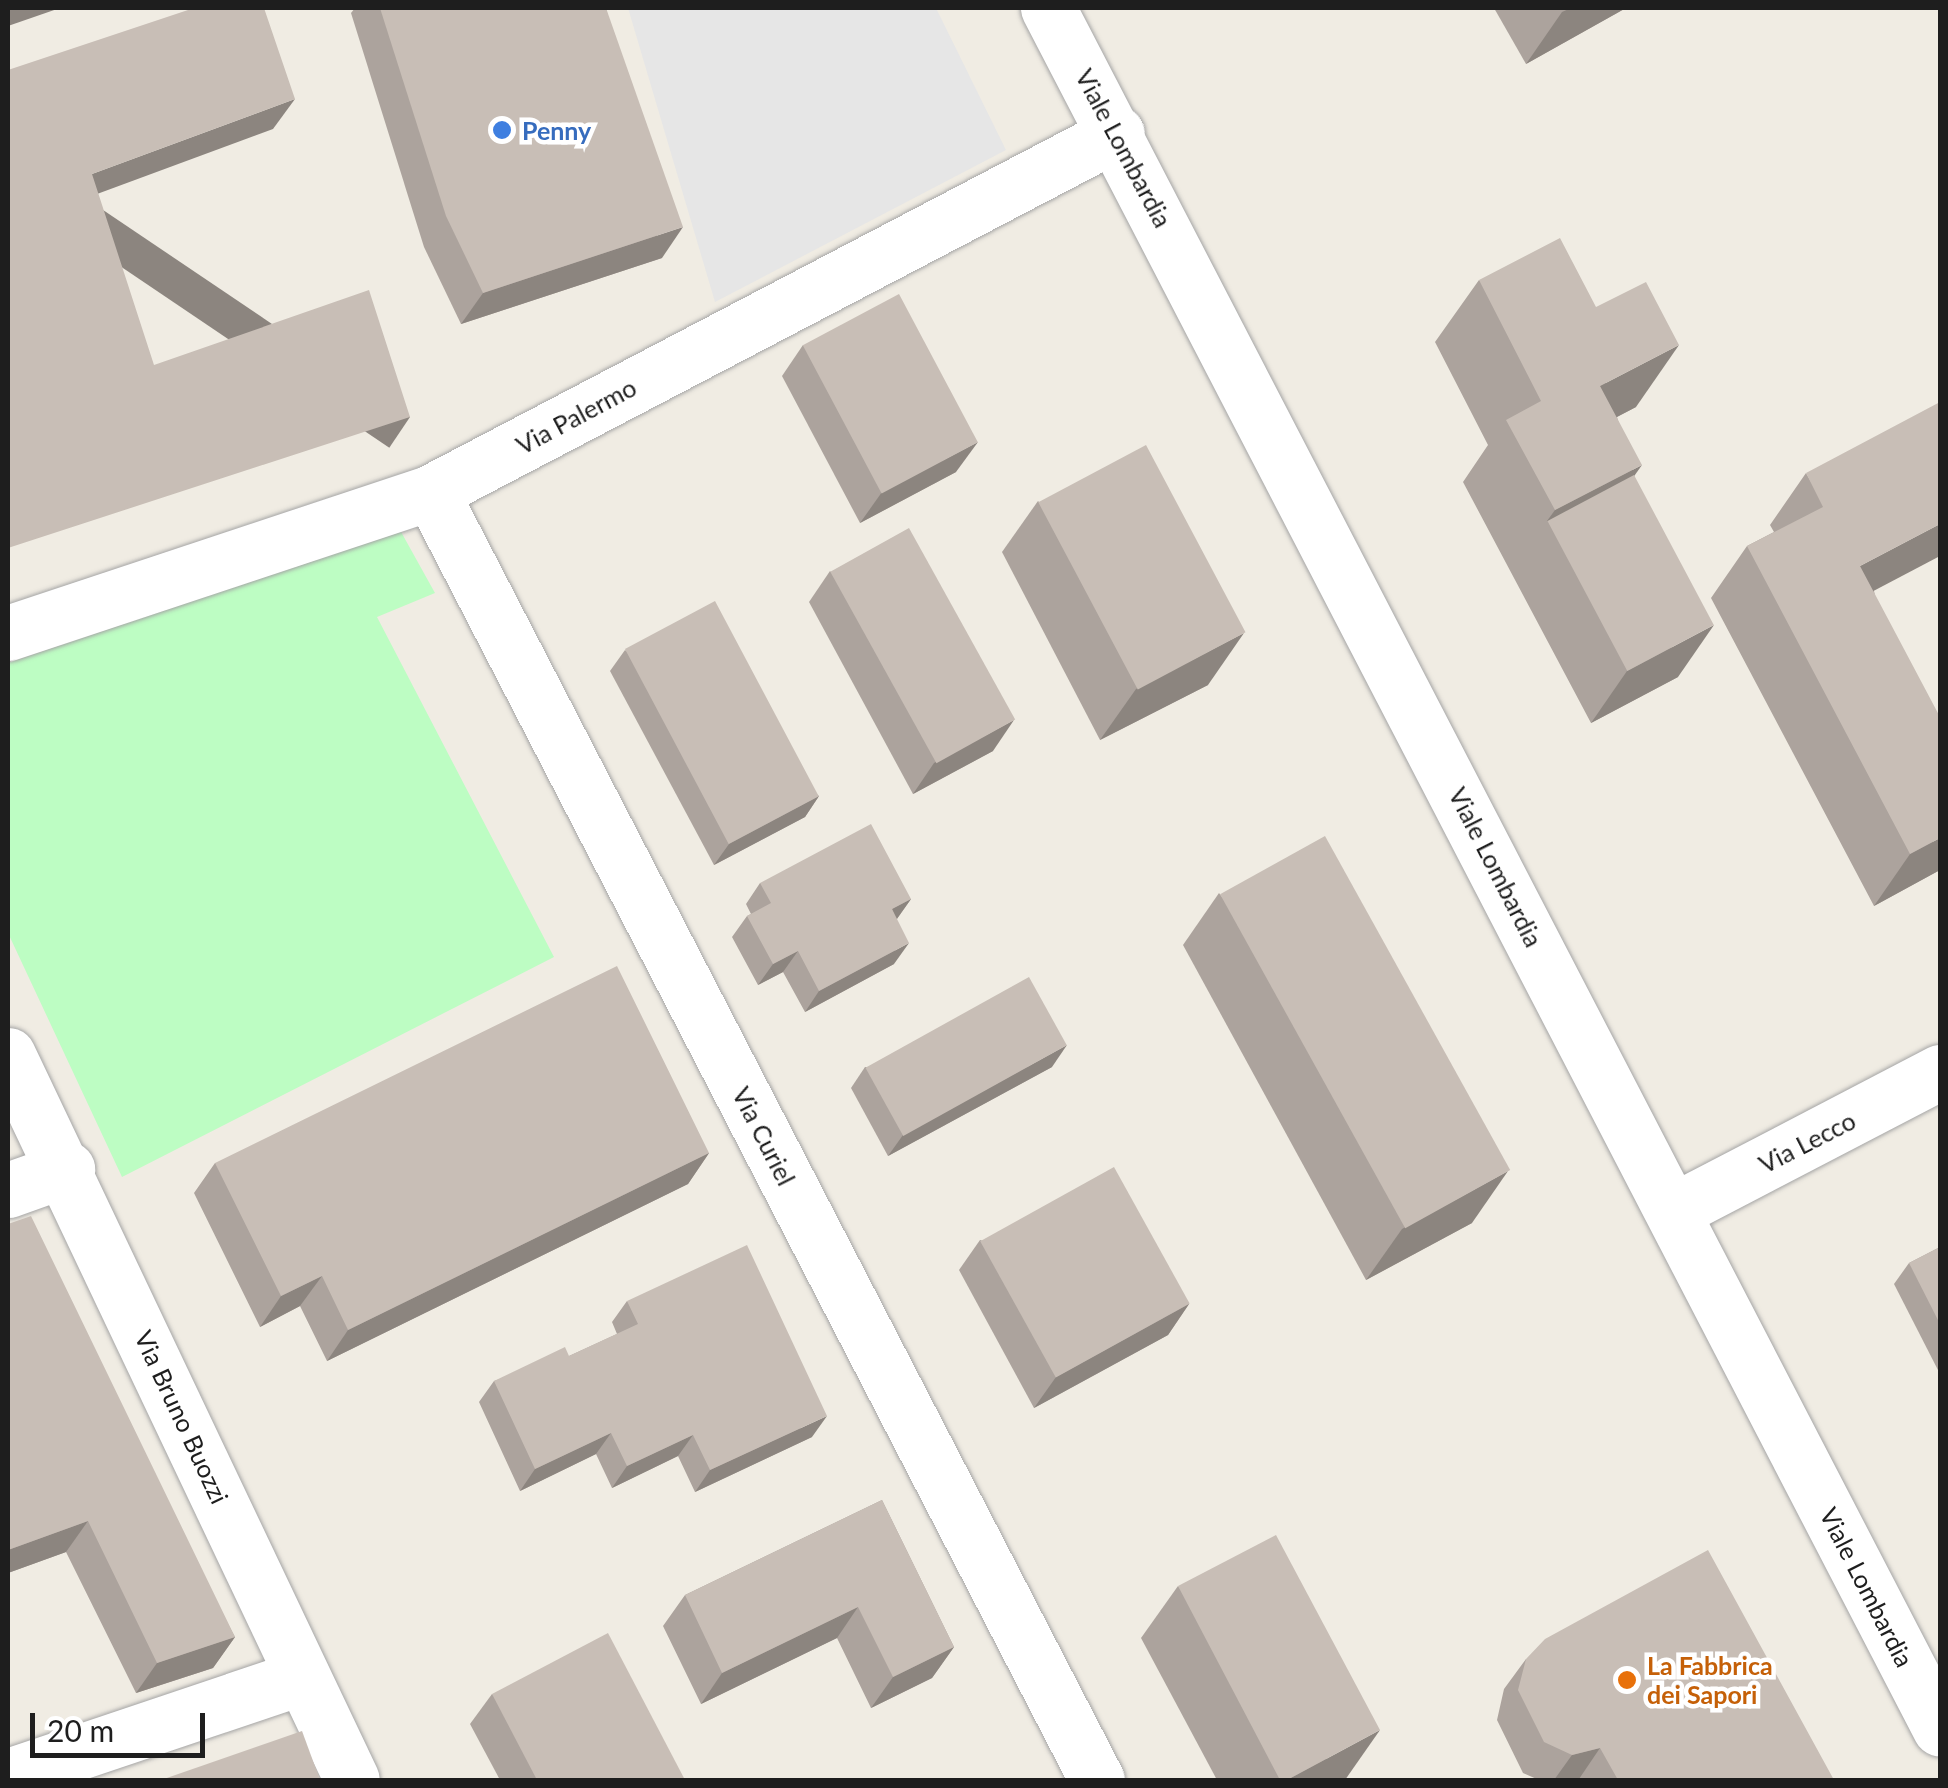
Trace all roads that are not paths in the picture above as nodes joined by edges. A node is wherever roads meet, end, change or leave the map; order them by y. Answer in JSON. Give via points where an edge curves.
{"nodes":[{"id":1,"x":1048,"y":8,"type":"edge"},
{"id":2,"x":1117,"y":133,"type":"junction"},
{"id":3,"x":430,"y":492,"type":"junction"},
{"id":4,"x":8,"y":633,"type":"edge"},
{"id":5,"x":8,"y":1055,"type":"edge"},
{"id":6,"x":1940,"y":1072,"type":"edge"},
{"id":7,"x":67,"y":1169,"type":"junction"},
{"id":8,"x":8,"y":1190,"type":"edge"},
{"id":9,"x":1673,"y":1211,"type":"junction"},
{"id":10,"x":302,"y":1677,"type":"junction"},
{"id":11,"x":1940,"y":1729,"type":"edge"},
{"id":12,"x":8,"y":1776,"type":"edge"},
{"id":13,"x":352,"y":1780,"type":"edge"},
{"id":14,"x":1097,"y":1780,"type":"edge"}],
"edges":[{"from":1,"to":2,"type":"street","name":"Viale Lombardia"},
{"from":2,"to":3,"type":"street","name":"Via Palermo"},
{"from":2,"to":9,"type":"street","name":"Viale Lombardia"},
{"from":3,"to":4,"type":"street","name":"Via Palermo"},
{"from":3,"to":14,"type":"street","name":"Via Curiel"},
{"from":5,"to":7,"type":"street","name":"Via Bruno Buozzi"},
{"from":6,"to":9,"type":"street","name":"Via Lecco"},
{"from":7,"to":8,"type":"street"},
{"from":7,"to":10,"type":"street","name":"Via Bruno Buozzi"},
{"from":9,"to":11,"type":"street","name":"Viale Lombardia"},
{"from":10,"to":12,"type":"street"},
{"from":10,"to":13,"type":"street","name":"Via Bruno Buozzi"}]}
